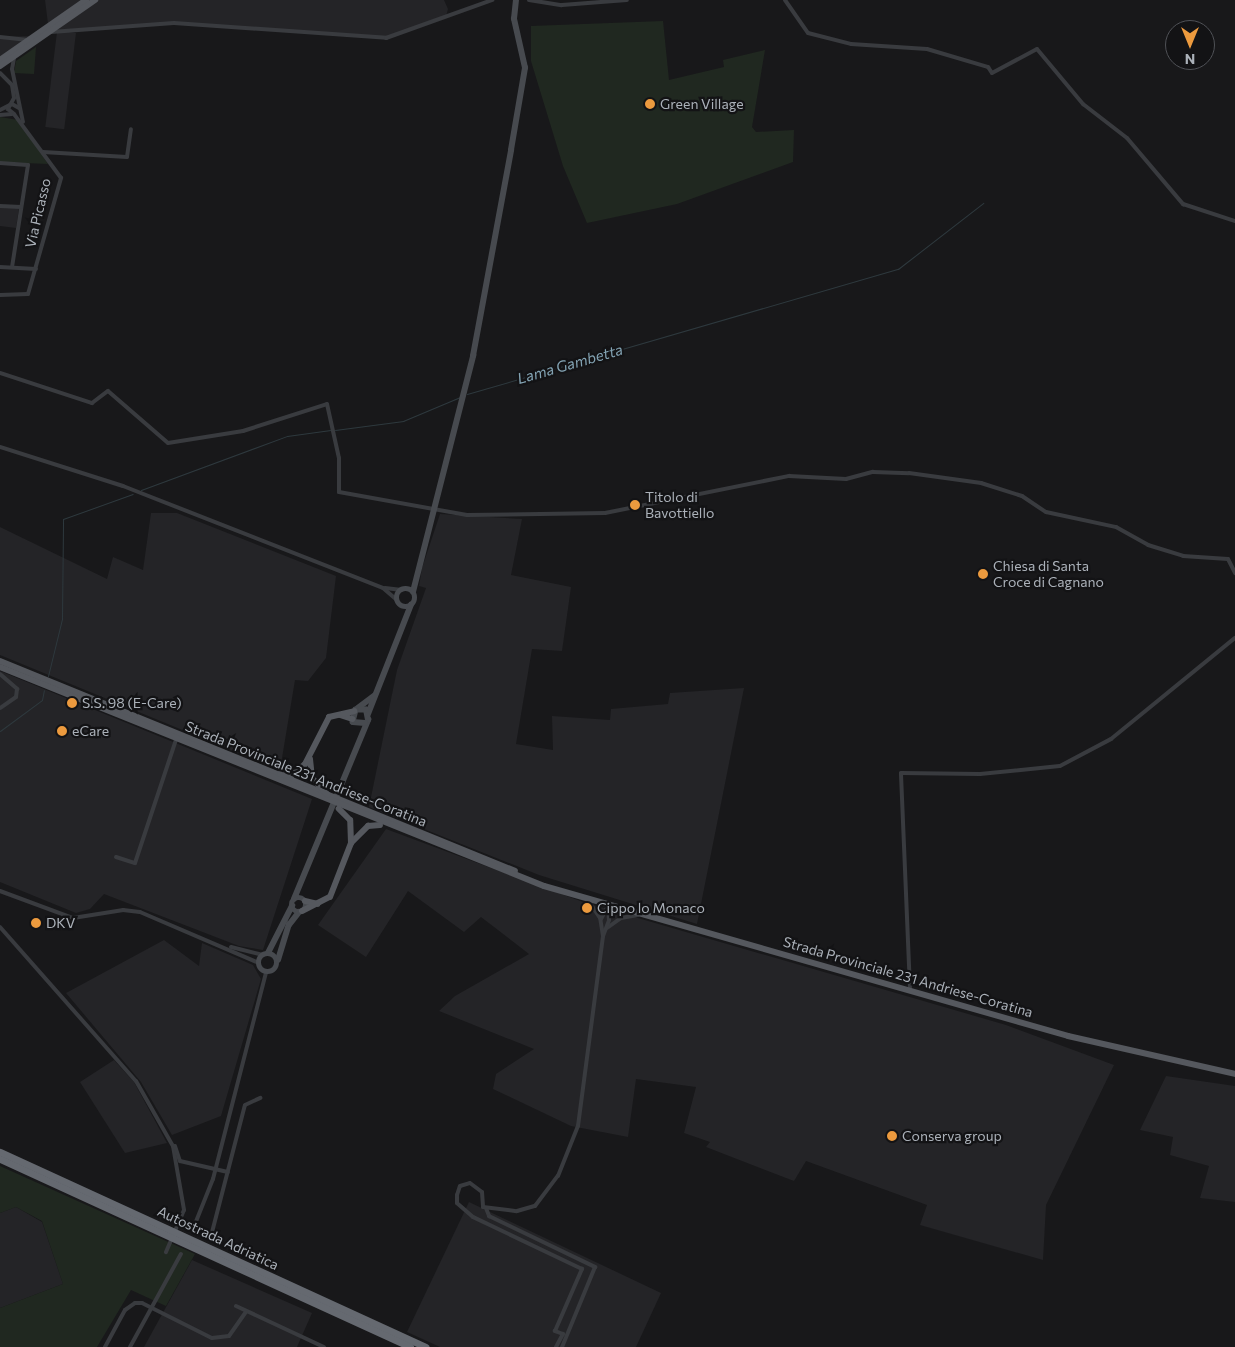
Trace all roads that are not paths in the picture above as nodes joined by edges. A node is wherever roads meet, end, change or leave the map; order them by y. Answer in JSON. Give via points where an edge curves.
{"nodes":[{"id":1,"x":86,"y":0,"type":"edge"},
{"id":2,"x":95,"y":0,"type":"edge"},
{"id":3,"x":492,"y":0,"type":"edge"},
{"id":4,"x":516,"y":0,"type":"edge"},
{"id":5,"x":529,"y":0,"type":"edge"},
{"id":6,"x":627,"y":0,"type":"edge"},
{"id":7,"x":785,"y":0,"type":"edge"},
{"id":8,"x":49,"y":32,"type":"junction"},
{"id":9,"x":0,"y":37,"type":"edge"},
{"id":10,"x":28,"y":40,"type":"junction"},
{"id":11,"x":16,"y":55,"type":"junction"},
{"id":12,"x":0,"y":60,"type":"edge"},
{"id":13,"x":0,"y":66,"type":"edge"},
{"id":14,"x":0,"y":73,"type":"edge"},
{"id":15,"x":10,"y":105,"type":"junction"},
{"id":16,"x":18,"y":108,"type":"junction"},
{"id":17,"x":0,"y":110,"type":"edge"},
{"id":18,"x":13,"y":114,"type":"junction"},
{"id":19,"x":0,"y":115,"type":"edge"},
{"id":20,"x":23,"y":124,"type":"junction"},
{"id":21,"x":131,"y":129,"type":"dead end"},
{"id":22,"x":43,"y":152,"type":"junction"},
{"id":23,"x":0,"y":163,"type":"edge"},
{"id":24,"x":0,"y":206,"type":"edge"},
{"id":25,"x":21,"y":207,"type":"junction"},
{"id":26,"x":1235,"y":221,"type":"edge"},
{"id":27,"x":0,"y":267,"type":"edge"},
{"id":28,"x":12,"y":267,"type":"junction"},
{"id":29,"x":36,"y":269,"type":"junction"},
{"id":30,"x":0,"y":295,"type":"edge"},
{"id":31,"x":0,"y":373,"type":"edge"},
{"id":32,"x":0,"y":447,"type":"edge"},
{"id":33,"x":434,"y":509,"type":"junction"},
{"id":34,"x":1235,"y":573,"type":"edge"},
{"id":35,"x":416,"y":575,"type":"junction"},
{"id":36,"x":383,"y":588,"type":"junction"},
{"id":37,"x":403,"y":589,"type":"junction"},
{"id":38,"x":413,"y":592,"type":"junction"},
{"id":39,"x":398,"y":602,"type":"junction"},
{"id":40,"x":411,"y":605,"type":"junction"},
{"id":41,"x":404,"y":623,"type":"junction"},
{"id":42,"x":1235,"y":638,"type":"edge"},
{"id":43,"x":0,"y":661,"type":"edge"},
{"id":44,"x":0,"y":667,"type":"edge"},
{"id":45,"x":0,"y":674,"type":"edge"},
{"id":46,"x":377,"y":693,"type":"junction"},
{"id":47,"x":0,"y":708,"type":"edge"},
{"id":48,"x":356,"y":710,"type":"junction"},
{"id":49,"x":336,"y":714,"type":"junction"},
{"id":50,"x":368,"y":714,"type":"junction"},
{"id":51,"x":354,"y":722,"type":"junction"},
{"id":52,"x":365,"y":724,"type":"junction"},
{"id":53,"x":176,"y":740,"type":"junction"},
{"id":54,"x":356,"y":746,"type":"junction"},
{"id":55,"x":310,"y":755,"type":"junction"},
{"id":56,"x":260,"y":769,"type":"junction"},
{"id":57,"x":328,"y":799,"type":"junction"},
{"id":58,"x":393,"y":828,"type":"junction"},
{"id":59,"x":351,"y":843,"type":"junction"},
{"id":60,"x":116,"y":857,"type":"dead end"},
{"id":61,"x":304,"y":881,"type":"junction"},
{"id":62,"x":0,"y":891,"type":"edge"},
{"id":63,"x":577,"y":896,"type":"junction"},
{"id":64,"x":303,"y":899,"type":"junction"},
{"id":65,"x":586,"y":899,"type":"junction"},
{"id":66,"x":293,"y":902,"type":"junction"},
{"id":67,"x":319,"y":904,"type":"junction"},
{"id":68,"x":608,"y":906,"type":"junction"},
{"id":69,"x":301,"y":912,"type":"junction"},
{"id":70,"x":638,"y":915,"type":"junction"},
{"id":71,"x":601,"y":922,"type":"junction"},
{"id":72,"x":0,"y":927,"type":"edge"},
{"id":73,"x":607,"y":928,"type":"junction"},
{"id":74,"x":603,"y":936,"type":"junction"},
{"id":75,"x":226,"y":946,"type":"junction"},
{"id":76,"x":265,"y":954,"type":"junction"},
{"id":77,"x":278,"y":960,"type":"junction"},
{"id":78,"x":259,"y":963,"type":"junction"},
{"id":79,"x":266,"y":972,"type":"junction"},
{"id":80,"x":910,"y":990,"type":"junction"},
{"id":81,"x":1235,"y":1074,"type":"edge"},
{"id":82,"x":260,"y":1098,"type":"dead end"},
{"id":83,"x":173,"y":1146,"type":"junction"},
{"id":84,"x":0,"y":1152,"type":"edge"},
{"id":85,"x":0,"y":1159,"type":"edge"},
{"id":86,"x":228,"y":1172,"type":"junction"},
{"id":87,"x":486,"y":1208,"type":"junction"},
{"id":88,"x":193,"y":1229,"type":"dead end"},
{"id":89,"x":210,"y":1240,"type":"dead end"},
{"id":90,"x":166,"y":1252,"type":"dead end"},
{"id":91,"x":181,"y":1254,"type":"dead end"},
{"id":92,"x":236,"y":1306,"type":"dead end"},
{"id":93,"x":246,"y":1312,"type":"junction"},
{"id":94,"x":105,"y":1347,"type":"edge"},
{"id":95,"x":130,"y":1347,"type":"edge"},
{"id":96,"x":324,"y":1347,"type":"edge"},
{"id":97,"x":410,"y":1347,"type":"edge"},
{"id":98,"x":425,"y":1347,"type":"edge"},
{"id":99,"x":556,"y":1347,"type":"edge"},
{"id":100,"x":562,"y":1347,"type":"edge"}],
"edges":[{"from":1,"to":10,"type":"main road"},
{"from":2,"to":8,"type":"main road"},
{"from":3,"to":8,"type":"street","via":[[386,38],[174,23]]},
{"from":4,"to":33,"type":"main road","via":[[514,19],[525,68],[474,356]]},
{"from":5,"to":6,"type":"street","via":[[562,5]]},
{"from":7,"to":26,"type":"street","via":[[808,33],[851,44],[927,49],[988,67],[992,73],[1037,49],[1083,104],[1127,138],[1184,204]]},
{"from":8,"to":11,"type":"main road"},
{"from":9,"to":10,"type":"street"},
{"from":10,"to":12,"type":"main road"},
{"from":11,"to":13,"type":"main road"},
{"from":11,"to":16,"type":"street","via":[[11,66]]},
{"from":14,"to":15,"type":"street","via":[[13,90]]},
{"from":15,"to":16,"type":"street"},
{"from":15,"to":17,"type":"street"},
{"from":15,"to":18,"type":"street"},
{"from":16,"to":18,"type":"street"},
{"from":16,"to":20,"type":"street"},
{"from":18,"to":19,"type":"street"},
{"from":18,"to":20,"type":"street"},
{"from":20,"to":22,"type":"street","name":"Via Picasso"},
{"from":21,"to":22,"type":"street","via":[[127,157]]},
{"from":22,"to":29,"type":"street","name":"Via Picasso","via":[[61,178]]},
{"from":23,"to":25,"type":"street","via":[[28,165]]},
{"from":24,"to":25,"type":"street"},
{"from":25,"to":28,"type":"street"},
{"from":27,"to":28,"type":"street"},
{"from":28,"to":29,"type":"street"},
{"from":29,"to":30,"type":"street","name":"Via Picasso","via":[[30,288],[23,296]]},
{"from":31,"to":33,"type":"street","via":[[92,403],[108,391],[168,443],[243,431],[327,404],[339,458],[339,492]]},
{"from":32,"to":36,"type":"street","via":[[123,486]]},
{"from":33,"to":34,"type":"street","via":[[467,515],[605,513],[789,476],[846,478],[873,472],[909,473],[981,483],[1022,496],[1046,512],[1116,527],[1148,545],[1183,556],[1228,559]]},
{"from":33,"to":35,"type":"main road"},
{"from":35,"to":37,"type":"main road"},
{"from":35,"to":38,"type":"main road"},
{"from":36,"to":37,"type":"street"},
{"from":36,"to":39,"type":"street"},
{"from":37,"to":38,"type":"main road"},
{"from":37,"to":39,"type":"main road"},
{"from":38,"to":40,"type":"main road"},
{"from":39,"to":40,"type":"main road"},
{"from":39,"to":41,"type":"main road"},
{"from":40,"to":41,"type":"main road"},
{"from":41,"to":46,"type":"main road"},
{"from":42,"to":80,"type":"street","via":[[1118,734],[1060,766],[980,774],[901,773]]},
{"from":43,"to":56,"type":"main road","name":"Strada Provinciale 231 Andriese-Coratina"},
{"from":44,"to":53,"type":"main road","name":"Strada Provinciale 231 Andriese-Coratina"},
{"from":45,"to":47,"type":"street","via":[[17,690],[16,697]]},
{"from":46,"to":48,"type":"main road"},
{"from":46,"to":50,"type":"main road"},
{"from":48,"to":49,"type":"main road"},
{"from":48,"to":50,"type":"main road"},
{"from":48,"to":51,"type":"main road"},
{"from":49,"to":51,"type":"main road"},
{"from":49,"to":55,"type":"main road","via":[[324,723]]},
{"from":50,"to":52,"type":"main road"},
{"from":51,"to":52,"type":"main road"},
{"from":51,"to":54,"type":"main road"},
{"from":52,"to":54,"type":"main road"},
{"from":53,"to":57,"type":"main road","name":"Strada Provinciale 231 Andriese-Coratina"},
{"from":53,"to":60,"type":"street","via":[[134,863]]},
{"from":54,"to":61,"type":"main road"},
{"from":55,"to":56,"type":"main road","via":[[292,775]]},
{"from":55,"to":57,"type":"main road","via":[[312,778]]},
{"from":56,"to":57,"type":"main road","name":"Strada Provinciale 231 Andriese-Coratina"},
{"from":57,"to":58,"type":"main road","name":"Strada Provinciale 231 Andriese-Coratina"},
{"from":57,"to":59,"type":"main road","via":[[350,820]]},
{"from":57,"to":63,"type":"main road","name":"Strada Provinciale 231 Andriese-Coratina"},
{"from":58,"to":59,"type":"main road","via":[[368,826]]},
{"from":58,"to":63,"type":"main road","name":"Strada Provinciale 231 Andriese-Coratina"},
{"from":59,"to":67,"type":"main road","via":[[330,897]]},
{"from":61,"to":64,"type":"main road"},
{"from":61,"to":66,"type":"main road"},
{"from":62,"to":75,"type":"street","via":[[73,918],[123,910],[140,912]]},
{"from":63,"to":65,"type":"main road","name":"Strada Provinciale 231 Andriese-Coratina"},
{"from":64,"to":66,"type":"main road"},
{"from":64,"to":67,"type":"main road"},
{"from":64,"to":69,"type":"main road"},
{"from":65,"to":68,"type":"main road","name":"Strada Provinciale 231 Andriese-Coratina"},
{"from":65,"to":71,"type":"street"},
{"from":66,"to":69,"type":"main road"},
{"from":66,"to":76,"type":"main road"},
{"from":67,"to":69,"type":"main road"},
{"from":68,"to":70,"type":"main road","name":"Strada Provinciale 231 Andriese-Coratina"},
{"from":68,"to":71,"type":"street"},
{"from":68,"to":73,"type":"street"},
{"from":69,"to":77,"type":"main road","via":[[286,931]]},
{"from":70,"to":73,"type":"street","via":[[623,917]]},
{"from":70,"to":80,"type":"main road","name":"Strada Provinciale 231 Andriese-Coratina"},
{"from":71,"to":74,"type":"street"},
{"from":72,"to":83,"type":"street","via":[[136,1081]]},
{"from":73,"to":74,"type":"street"},
{"from":74,"to":87,"type":"street","via":[[578,1126],[558,1176],[535,1206],[517,1211]]},
{"from":75,"to":76,"type":"street"},
{"from":75,"to":78,"type":"street"},
{"from":76,"to":77,"type":"main road"},
{"from":76,"to":78,"type":"main road"},
{"from":77,"to":79,"type":"main road","via":[[275,969]]},
{"from":78,"to":79,"type":"main road"},
{"from":79,"to":88,"type":"street","via":[[215,1170]]},
{"from":80,"to":81,"type":"main road","name":"Strada Provinciale 231 Andriese-Coratina","via":[[1068,1036]]},
{"from":82,"to":86,"type":"street","via":[[245,1106]]},
{"from":83,"to":86,"type":"street","via":[[180,1161]]},
{"from":83,"to":90,"type":"street","via":[[184,1201],[181,1219]]},
{"from":84,"to":98,"type":"highway","name":"Autostrada Adriatica"},
{"from":85,"to":97,"type":"highway","name":"Autostrada Adriatica"},
{"from":86,"to":89,"type":"street"},
{"from":87,"to":99,"type":"street","via":[[478,1187],[460,1186],[457,1203],[464,1211],[582,1269],[555,1331],[563,1334]]},
{"from":87,"to":100,"type":"street","via":[[488,1216],[594,1268]]},
{"from":91,"to":95,"type":"street"},
{"from":92,"to":93,"type":"street"},
{"from":93,"to":94,"type":"street","via":[[229,1336],[222,1339],[212,1338],[148,1306],[135,1304],[125,1310]]},
{"from":93,"to":96,"type":"street"}]}
